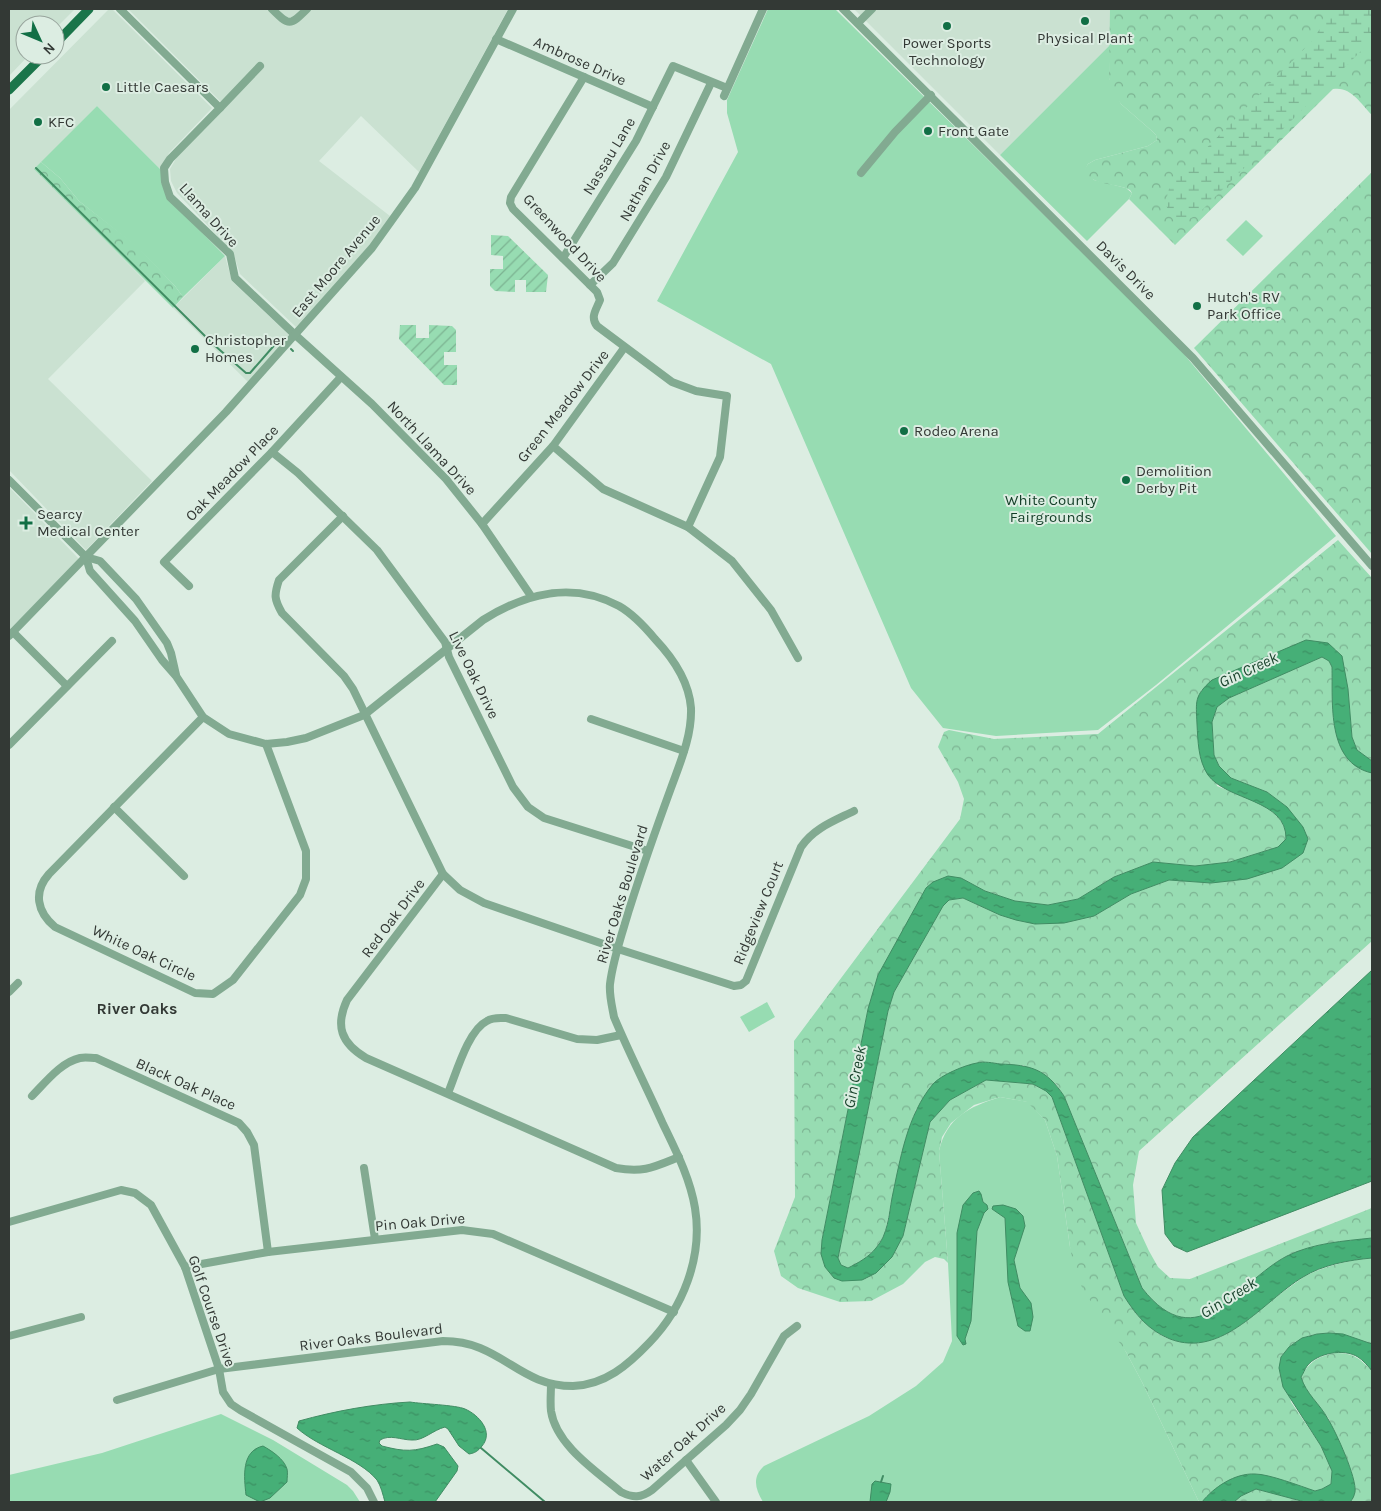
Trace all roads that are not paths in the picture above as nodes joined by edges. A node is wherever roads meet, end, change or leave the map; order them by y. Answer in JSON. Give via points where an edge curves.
{"nodes":[{"id":1,"x":89,"y":9,"type":"edge"},
{"id":2,"x":120,"y":9,"type":"edge"},
{"id":3,"x":272,"y":9,"type":"edge"},
{"id":4,"x":308,"y":9,"type":"edge"},
{"id":5,"x":512,"y":9,"type":"edge"},
{"id":6,"x":763,"y":9,"type":"edge"},
{"id":7,"x":843,"y":9,"type":"edge"},
{"id":8,"x":872,"y":9,"type":"edge"},
{"id":9,"x":858,"y":23,"type":"junction"},
{"id":10,"x":65,"y":34,"type":"edge"},
{"id":11,"x":496,"y":39,"type":"junction"},
{"id":12,"x":34,"y":65,"type":"edge"},
{"id":13,"x":260,"y":66,"type":"dead end"},
{"id":14,"x":584,"y":77,"type":"junction"},
{"id":15,"x":711,"y":83,"type":"junction"},
{"id":16,"x":9,"y":90,"type":"edge"},
{"id":17,"x":931,"y":95,"type":"junction"},
{"id":18,"x":220,"y":108,"type":"junction"},
{"id":19,"x":652,"y":108,"type":"junction"},
{"id":20,"x":861,"y":173,"type":"dead end"},
{"id":21,"x":563,"y":258,"type":"junction"},
{"id":22,"x":590,"y":285,"type":"junction"},
{"id":23,"x":295,"y":336,"type":"junction"},
{"id":24,"x":624,"y":348,"type":"junction"},
{"id":25,"x":341,"y":376,"type":"junction"},
{"id":26,"x":553,"y":446,"type":"junction"},
{"id":27,"x":272,"y":452,"type":"junction"},
{"id":28,"x":9,"y":480,"type":"edge"},
{"id":29,"x":343,"y":516,"type":"junction"},
{"id":30,"x":482,"y":524,"type":"junction"},
{"id":31,"x":688,"y":528,"type":"junction"},
{"id":32,"x":86,"y":557,"type":"junction"},
{"id":33,"x":1372,"y":566,"type":"edge"},
{"id":34,"x":188,"y":586,"type":"dead end"},
{"id":35,"x":531,"y":596,"type":"junction"},
{"id":36,"x":11,"y":634,"type":"edge"},
{"id":37,"x":112,"y":640,"type":"dead end"},
{"id":38,"x":447,"y":649,"type":"junction"},
{"id":39,"x":798,"y":658,"type":"dead end"},
{"id":40,"x":176,"y":676,"type":"junction"},
{"id":41,"x":67,"y":686,"type":"junction"},
{"id":42,"x":364,"y":716,"type":"junction"},
{"id":43,"x":203,"y":717,"type":"junction"},
{"id":44,"x":591,"y":719,"type":"dead end"},
{"id":45,"x":266,"y":744,"type":"junction"},
{"id":46,"x":9,"y":745,"type":"edge"},
{"id":47,"x":684,"y":751,"type":"junction"},
{"id":48,"x":114,"y":807,"type":"junction"},
{"id":49,"x":854,"y":811,"type":"dead end"},
{"id":50,"x":648,"y":851,"type":"junction"},
{"id":51,"x":443,"y":874,"type":"junction"},
{"id":52,"x":184,"y":876,"type":"dead end"},
{"id":53,"x":618,"y":949,"type":"junction"},
{"id":54,"x":18,"y":983,"type":"dead end"},
{"id":55,"x":9,"y":992,"type":"edge"},
{"id":56,"x":622,"y":1036,"type":"junction"},
{"id":57,"x":448,"y":1093,"type":"junction"},
{"id":58,"x":32,"y":1096,"type":"dead end"},
{"id":59,"x":679,"y":1157,"type":"junction"},
{"id":60,"x":364,"y":1168,"type":"dead end"},
{"id":61,"x":9,"y":1222,"type":"edge"},
{"id":62,"x":375,"y":1239,"type":"junction"},
{"id":63,"x":268,"y":1252,"type":"junction"},
{"id":64,"x":185,"y":1267,"type":"junction"},
{"id":65,"x":674,"y":1312,"type":"junction"},
{"id":66,"x":82,"y":1317,"type":"dead end"},
{"id":67,"x":796,"y":1326,"type":"dead end"},
{"id":68,"x":9,"y":1336,"type":"edge"},
{"id":69,"x":219,"y":1369,"type":"junction"},
{"id":70,"x":552,"y":1384,"type":"junction"},
{"id":71,"x":117,"y":1400,"type":"dead end"},
{"id":72,"x":686,"y":1460,"type":"junction"},
{"id":73,"x":374,"y":1502,"type":"edge"},
{"id":74,"x":716,"y":1502,"type":"edge"}],
"edges":[{"from":1,"to":10,"type":"main road"},
{"from":2,"to":18,"type":"street"},
{"from":3,"to":4,"type":"street","via":[[284,22],[291,23]]},
{"from":5,"to":11,"type":"street","name":"East Moore Avenue"},
{"from":6,"to":15,"type":"street","via":[[726,92]]},
{"from":7,"to":9,"type":"street","name":"Davis Drive"},
{"from":8,"to":9,"type":"street"},
{"from":9,"to":17,"type":"street","name":"Davis Drive"},
{"from":11,"to":14,"type":"street","name":"Ambrose Drive"},
{"from":11,"to":23,"type":"street","name":"East Moore Avenue","via":[[406,201],[372,248]]},
{"from":12,"to":16,"type":"main road"},
{"from":13,"to":18,"type":"street","name":"Llama Drive"},
{"from":14,"to":19,"type":"street","name":"Ambrose Drive"},
{"from":14,"to":21,"type":"street","name":"Greenwood Drive","via":[[510,203]]},
{"from":15,"to":19,"type":"street","name":"Nassau Lane","via":[[673,66]]},
{"from":15,"to":22,"type":"street","name":"Nathan Drive","via":[[666,177],[613,263]]},
{"from":17,"to":20,"type":"street"},
{"from":17,"to":33,"type":"street","name":"Davis Drive","via":[[1193,358]]},
{"from":18,"to":23,"type":"street","name":"Llama Drive","via":[[170,159],[164,168],[165,182],[170,197],[230,254],[235,278]]},
{"from":19,"to":21,"type":"street","name":"Nassau Lane","via":[[636,141]]},
{"from":21,"to":22,"type":"street","name":"Greenwood Drive"},
{"from":22,"to":24,"type":"street","name":"Greenwood Drive","via":[[600,300],[593,322]]},
{"from":23,"to":25,"type":"street","name":"North Llama Drive"},
{"from":23,"to":32,"type":"street","name":"East Moore Avenue"},
{"from":24,"to":26,"type":"street","name":"Green Meadow Drive"},
{"from":24,"to":31,"type":"street","name":"Greenwood Drive","via":[[672,382],[685,388],[727,396],[720,457]]},
{"from":25,"to":27,"type":"street","name":"Oak Meadow Place"},
{"from":25,"to":30,"type":"street","name":"North Llama Drive","via":[[446,480]]},
{"from":26,"to":30,"type":"street","name":"Green Meadow Drive"},
{"from":26,"to":31,"type":"street","via":[[603,489]]},
{"from":27,"to":29,"type":"street","name":"Live Oak Drive"},
{"from":27,"to":34,"type":"street","name":"Oak Meadow Place","via":[[164,562]]},
{"from":28,"to":32,"type":"street"},
{"from":29,"to":38,"type":"street","name":"Live Oak Drive","via":[[383,558]]},
{"from":29,"to":42,"type":"street","name":"Red Oak Drive","via":[[279,580],[276,603],[344,676]]},
{"from":30,"to":35,"type":"street","name":"North Llama Drive"},
{"from":31,"to":39,"type":"street","via":[[739,569],[771,610]]},
{"from":32,"to":36,"type":"street","name":"East Moore Avenue"},
{"from":32,"to":40,"type":"street","name":"River Oaks Boulevard","via":[[90,572],[125,609]]},
{"from":32,"to":40,"type":"street","name":"River Oaks Boulevard","via":[[100,561],[136,599],[172,653]]},
{"from":35,"to":38,"type":"street","name":"River Oaks Boulevard","via":[[483,620]]},
{"from":35,"to":47,"type":"street","name":"River Oaks Boulevard","via":[[558,592],[604,598],[643,626],[678,666],[684,682],[691,707]]},
{"from":36,"to":41,"type":"street"},
{"from":37,"to":41,"type":"street"},
{"from":38,"to":42,"type":"street","name":"River Oaks Boulevard"},
{"from":38,"to":50,"type":"street","name":"Live Oak Drive","via":[[513,787],[528,807],[544,818]]},
{"from":40,"to":43,"type":"street","name":"River Oaks Boulevard"},
{"from":41,"to":46,"type":"street"},
{"from":42,"to":45,"type":"street","name":"River Oaks Boulevard","via":[[306,738]]},
{"from":42,"to":51,"type":"street","name":"Red Oak Drive"},
{"from":43,"to":45,"type":"street","name":"River Oaks Boulevard","via":[[229,734]]},
{"from":43,"to":48,"type":"street","name":"White Oak Circle"},
{"from":44,"to":47,"type":"street"},
{"from":45,"to":48,"type":"street","name":"White Oak Circle","via":[[306,851],[306,879],[300,895],[233,980],[213,994],[195,993],[55,927],[42,912],[38,899],[44,879]]},
{"from":47,"to":50,"type":"street","name":"River Oaks Boulevard"},
{"from":48,"to":52,"type":"street"},
{"from":49,"to":53,"type":"street","name":"Ridgeview Court","via":[[817,829],[801,847],[746,981],[741,985],[734,986]]},
{"from":50,"to":53,"type":"street","name":"River Oaks Boulevard"},
{"from":51,"to":53,"type":"street","via":[[460,890],[484,903]]},
{"from":51,"to":57,"type":"street","name":"Red Oak Drive","via":[[348,1000],[341,1027],[347,1043],[359,1054]]},
{"from":53,"to":56,"type":"street","name":"River Oaks Boulevard","via":[[610,984],[610,1001]]},
{"from":54,"to":55,"type":"street"},
{"from":56,"to":57,"type":"street","via":[[577,1039],[506,1018],[485,1021],[470,1040]]},
{"from":56,"to":59,"type":"street","name":"River Oaks Boulevard"},
{"from":57,"to":59,"type":"street","name":"Red Oak Drive","via":[[616,1168],[635,1171],[653,1168]]},
{"from":58,"to":63,"type":"street","name":"Black Oak Place","via":[[68,1063],[79,1058],[96,1058],[240,1124],[254,1145]]},
{"from":59,"to":65,"type":"street","name":"River Oaks Boulevard","via":[[696,1209],[696,1241],[684,1294]]},
{"from":60,"to":62,"type":"street"},
{"from":61,"to":64,"type":"street","name":"Golf Course Drive","via":[[121,1190],[135,1193],[151,1205]]},
{"from":62,"to":63,"type":"street","name":"Pin Oak Drive"},
{"from":62,"to":65,"type":"street","name":"Pin Oak Drive","via":[[462,1230],[493,1234]]},
{"from":63,"to":64,"type":"street","name":"Pin Oak Drive"},
{"from":64,"to":69,"type":"street","name":"Golf Course Drive"},
{"from":65,"to":70,"type":"street","name":"River Oaks Boulevard","via":[[633,1360],[615,1374],[594,1383]]},
{"from":66,"to":68,"type":"street"},
{"from":67,"to":72,"type":"street","name":"Water Oak Drive","via":[[784,1336],[740,1410]]},
{"from":69,"to":70,"type":"street","name":"River Oaks Boulevard","via":[[456,1341],[480,1348],[523,1374]]},
{"from":69,"to":71,"type":"street","name":"River Oaks Boulevard"},
{"from":69,"to":73,"type":"street","name":"Golf Course Drive","via":[[223,1392],[231,1404],[351,1472],[367,1488]]},
{"from":70,"to":72,"type":"street","name":"Water Oak Drive","via":[[551,1412],[560,1434],[570,1448],[628,1496],[637,1498],[645,1495]]},
{"from":72,"to":74,"type":"street"}]}
